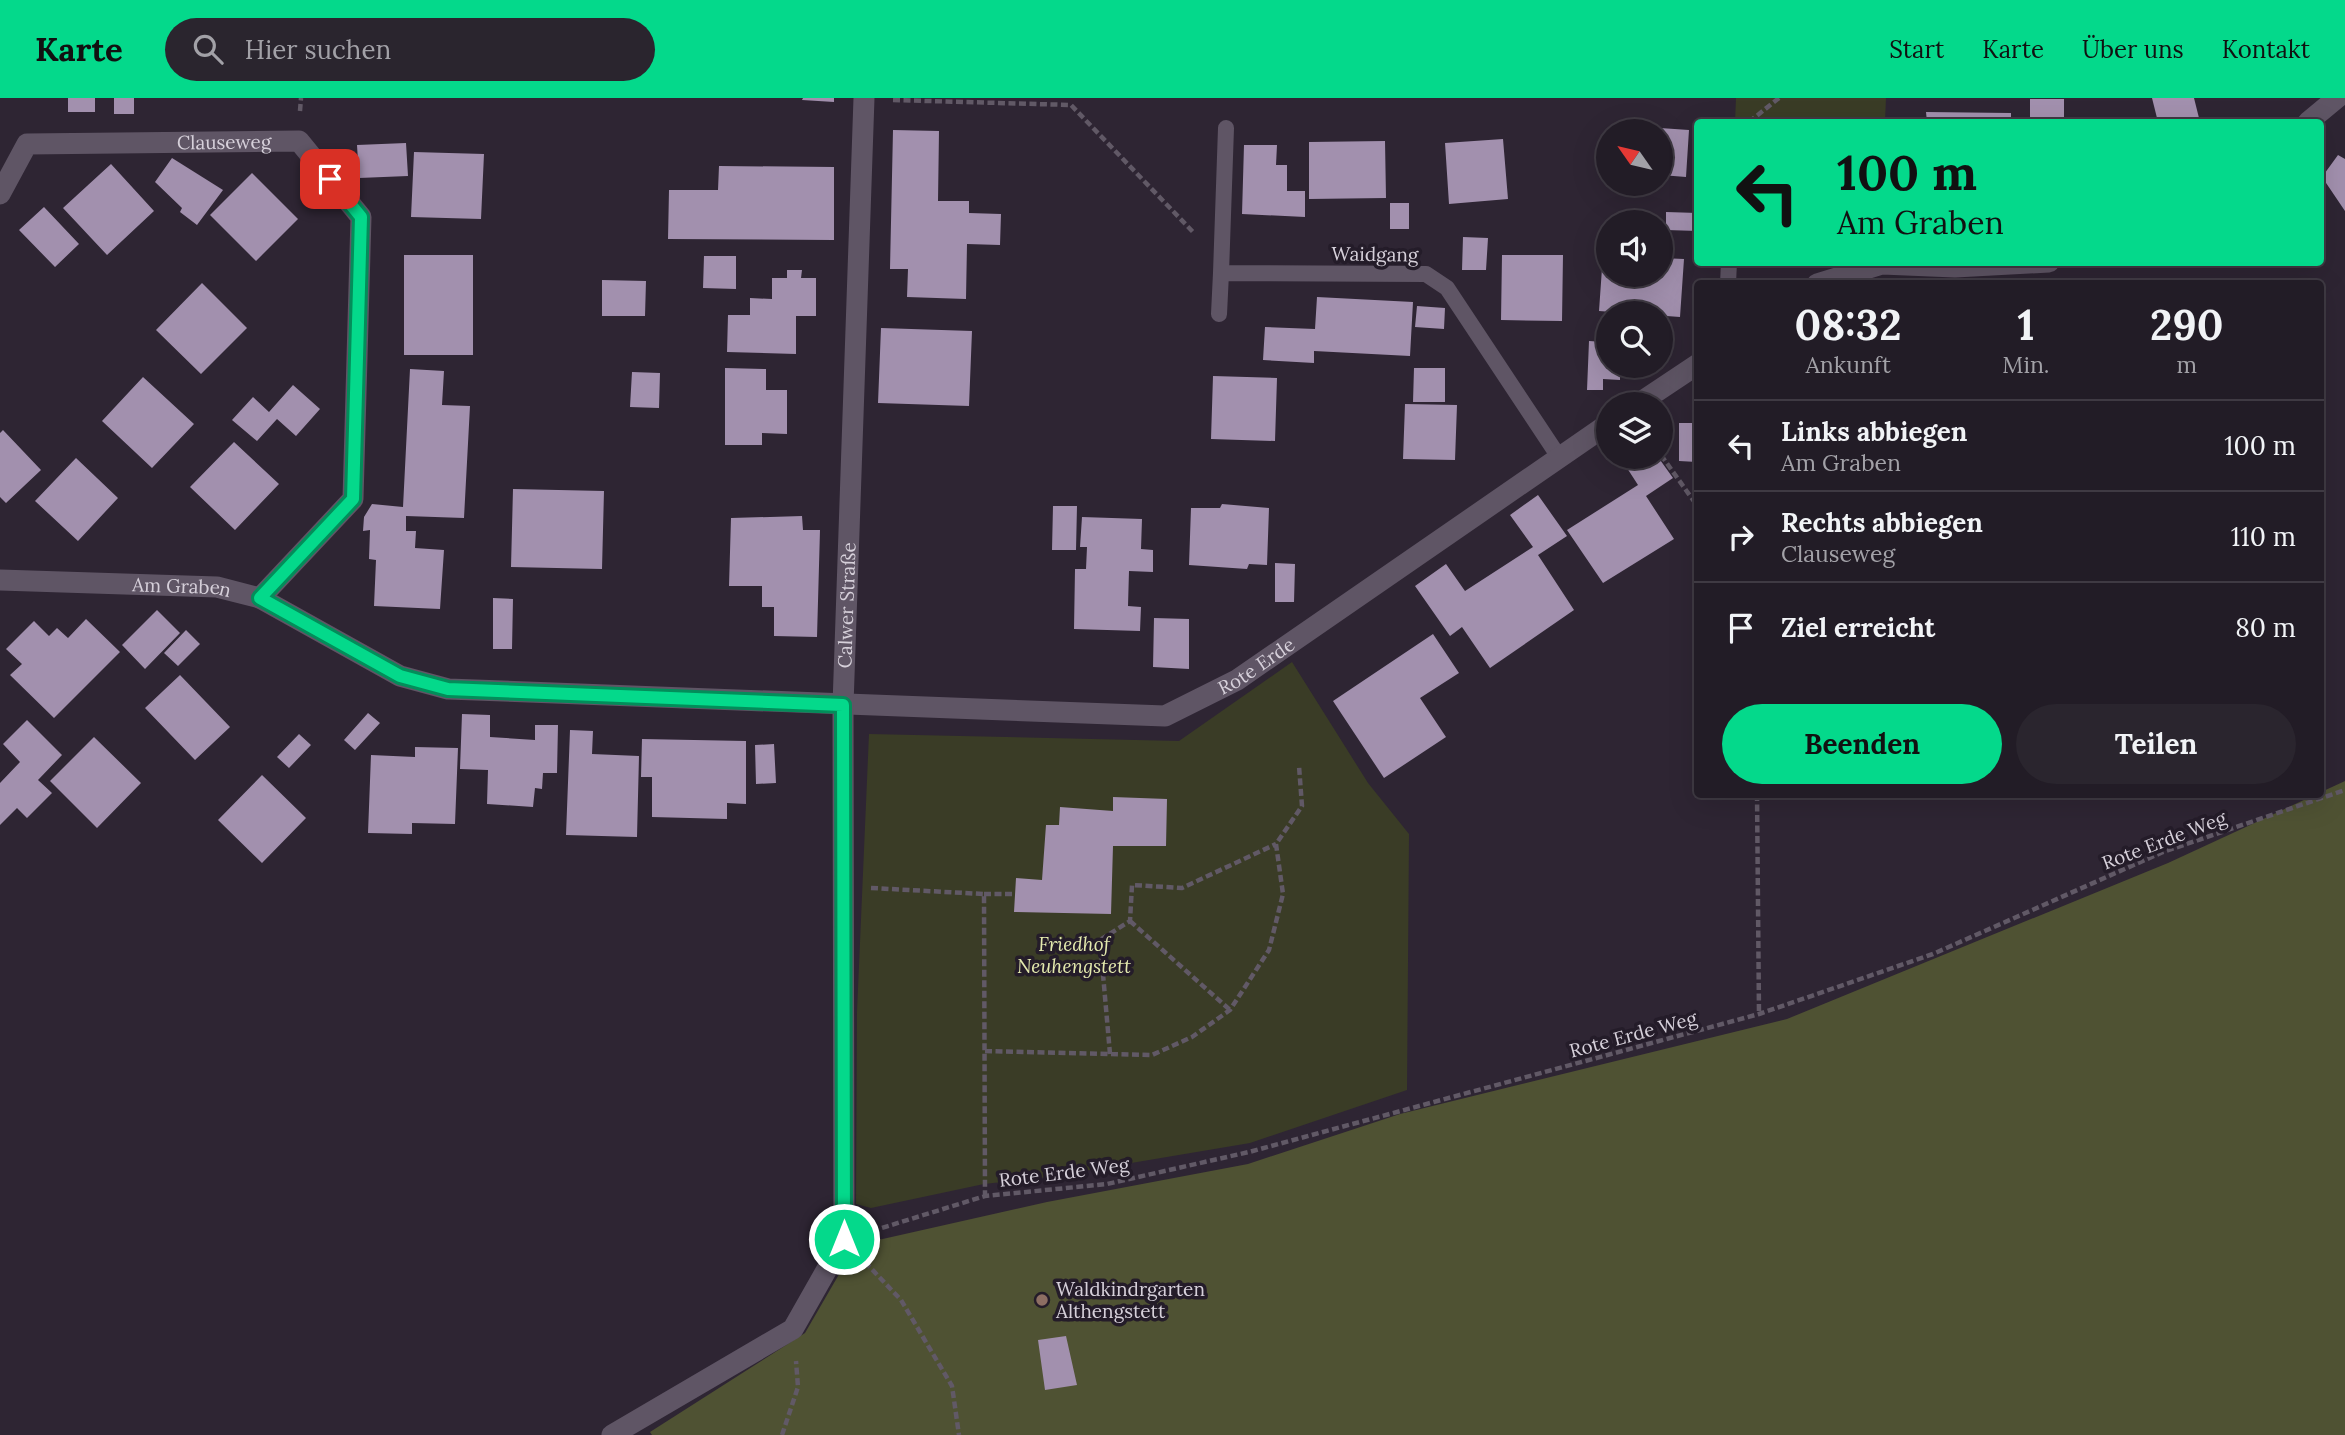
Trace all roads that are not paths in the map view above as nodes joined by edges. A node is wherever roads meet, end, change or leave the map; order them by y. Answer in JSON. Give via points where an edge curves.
{"nodes":[{"id":1,"x":864,"y":98,"type":"edge"},
{"id":2,"x":2337,"y":98,"type":"edge"},
{"id":3,"x":2312,"y":119,"type":"edge"},
{"id":4,"x":1226,"y":128,"type":"dead end"},
{"id":5,"x":0,"y":194,"type":"edge"},
{"id":6,"x":1876,"y":266,"type":"edge"},
{"id":7,"x":1931,"y":266,"type":"edge"},
{"id":8,"x":1974,"y":266,"type":"edge"},
{"id":9,"x":1222,"y":272,"type":"junction"},
{"id":10,"x":1830,"y":280,"type":"edge"},
{"id":11,"x":1219,"y":313,"type":"dead end"},
{"id":12,"x":1694,"y":367,"type":"edge"},
{"id":13,"x":1656,"y":392,"type":"edge"},
{"id":14,"x":1596,"y":432,"type":"edge"},
{"id":15,"x":1559,"y":457,"type":"junction"},
{"id":16,"x":0,"y":580,"type":"edge"},
{"id":17,"x":260,"y":598,"type":"junction"},
{"id":18,"x":843,"y":705,"type":"junction"},
{"id":19,"x":612,"y":1435,"type":"edge"}],
"edges":[{"from":1,"to":18,"type":"street","name":"Calwer Straße"},
{"from":2,"to":3,"type":"street"},
{"from":4,"to":9,"type":"lane"},
{"from":5,"to":17,"type":"street","name":"Clauseweg","via":[[27,144],[299,141],[361,217],[353,499]]},
{"from":6,"to":10,"type":"street"},
{"from":7,"to":8,"type":"street"},
{"from":9,"to":11,"type":"lane"},
{"from":9,"to":15,"type":"lane","name":"Waidgang","via":[[1426,274],[1447,288]]},
{"from":12,"to":13,"type":"street"},
{"from":14,"to":15,"type":"street","name":"Rote Erde"},
{"from":15,"to":18,"type":"street","name":"Rote Erde","via":[[1237,680],[1164,716]]},
{"from":16,"to":17,"type":"street","name":"Am Graben","via":[[217,587]]},
{"from":17,"to":18,"type":"street","name":"Am Graben","via":[[400,676],[448,689]]},
{"from":18,"to":19,"type":"street","name":"Calwer Straße","via":[[844,1239],[793,1329]]}]}
